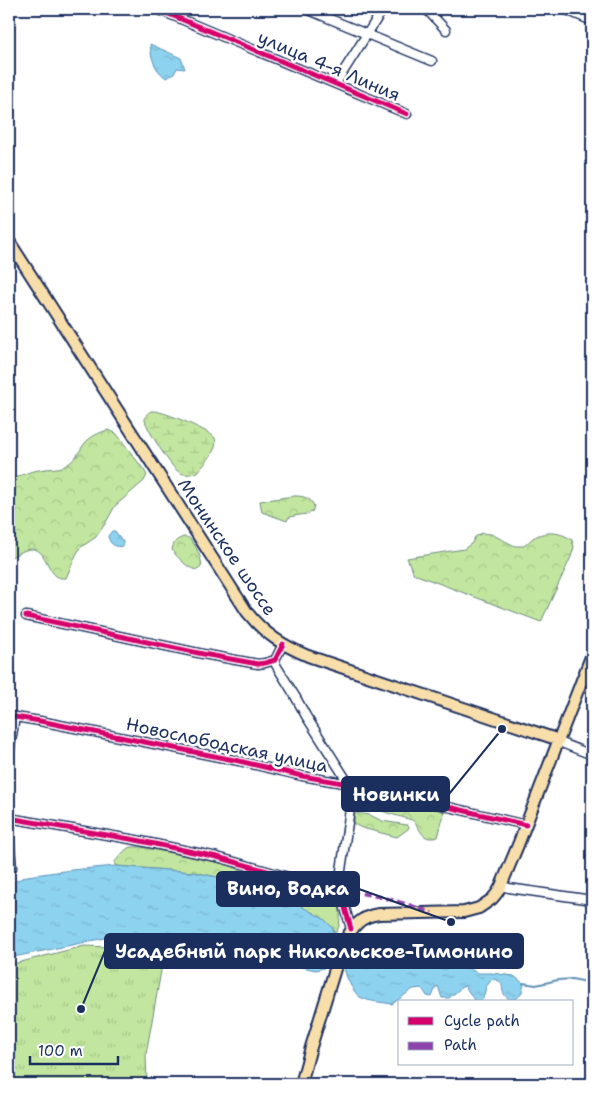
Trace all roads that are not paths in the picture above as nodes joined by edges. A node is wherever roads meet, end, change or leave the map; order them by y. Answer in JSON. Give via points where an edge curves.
{"nodes":[{"id":1,"x":158,"y":9,"type":"edge"},
{"id":2,"x":306,"y":9,"type":"edge"},
{"id":3,"x":383,"y":9,"type":"edge"},
{"id":4,"x":426,"y":9,"type":"edge"},
{"id":5,"x":564,"y":9,"type":"edge"},
{"id":6,"x":592,"y":21,"type":"edge"},
{"id":7,"x":446,"y":30,"type":"dead end"},
{"id":8,"x":366,"y":35,"type":"junction"},
{"id":9,"x":432,"y":61,"type":"dead end"},
{"id":10,"x":336,"y":84,"type":"junction"},
{"id":11,"x":407,"y":114,"type":"dead end"},
{"id":12,"x":9,"y":241,"type":"edge"},
{"id":13,"x":26,"y":616,"type":"dead end"},
{"id":14,"x":282,"y":644,"type":"junction"},
{"id":15,"x":592,"y":654,"type":"edge"},
{"id":16,"x":275,"y":660,"type":"junction"},
{"id":17,"x":587,"y":680,"type":"edge"},
{"id":18,"x":12,"y":717,"type":"edge"},
{"id":19,"x":559,"y":741,"type":"junction"},
{"id":20,"x":9,"y":754,"type":"edge"},
{"id":21,"x":592,"y":755,"type":"edge"},
{"id":22,"x":348,"y":784,"type":"junction"},
{"id":23,"x":9,"y":818,"type":"edge"},
{"id":24,"x":526,"y":825,"type":"junction"},
{"id":25,"x":9,"y":836,"type":"edge"},
{"id":26,"x":12,"y":868,"type":"dead end"},
{"id":27,"x":501,"y":886,"type":"junction"},
{"id":28,"x":338,"y":891,"type":"junction"},
{"id":29,"x":592,"y":900,"type":"edge"},
{"id":30,"x":351,"y":930,"type":"junction"},
{"id":31,"x":301,"y":1084,"type":"edge"}],
"edges":[{"from":1,"to":10,"type":"street","name":"улица 4-я Линия"},
{"from":2,"to":8,"type":"street"},
{"from":3,"to":8,"type":"street"},
{"from":4,"to":7,"type":"street"},
{"from":5,"to":6,"type":"street"},
{"from":8,"to":9,"type":"street"},
{"from":8,"to":10,"type":"street"},
{"from":10,"to":11,"type":"street","name":"улица 4-я Линия"},
{"from":12,"to":14,"type":"main road","name":"Монинское шоссе","via":[[247,612],[263,631]]},
{"from":13,"to":16,"type":"street","via":[[241,661],[258,664]]},
{"from":14,"to":16,"type":"street"},
{"from":14,"to":19,"type":"main road","name":"Монинское шоссе","via":[[308,656]]},
{"from":15,"to":17,"type":"main road"},
{"from":16,"to":22,"type":"street"},
{"from":17,"to":19,"type":"main road"},
{"from":18,"to":20,"type":"street"},
{"from":18,"to":22,"type":"street","name":"Новослободская улица"},
{"from":19,"to":21,"type":"street"},
{"from":19,"to":24,"type":"main road"},
{"from":22,"to":24,"type":"street","name":"Новослободская улица"},
{"from":22,"to":28,"type":"street","via":[[352,802]]},
{"from":23,"to":28,"type":"street","via":[[217,857]]},
{"from":24,"to":27,"type":"main road"},
{"from":25,"to":26,"type":"street"},
{"from":27,"to":29,"type":"street"},
{"from":27,"to":30,"type":"main road","via":[[479,908],[464,912],[372,915]]},
{"from":28,"to":30,"type":"street"},
{"from":30,"to":31,"type":"main road","via":[[330,984]]}]}
